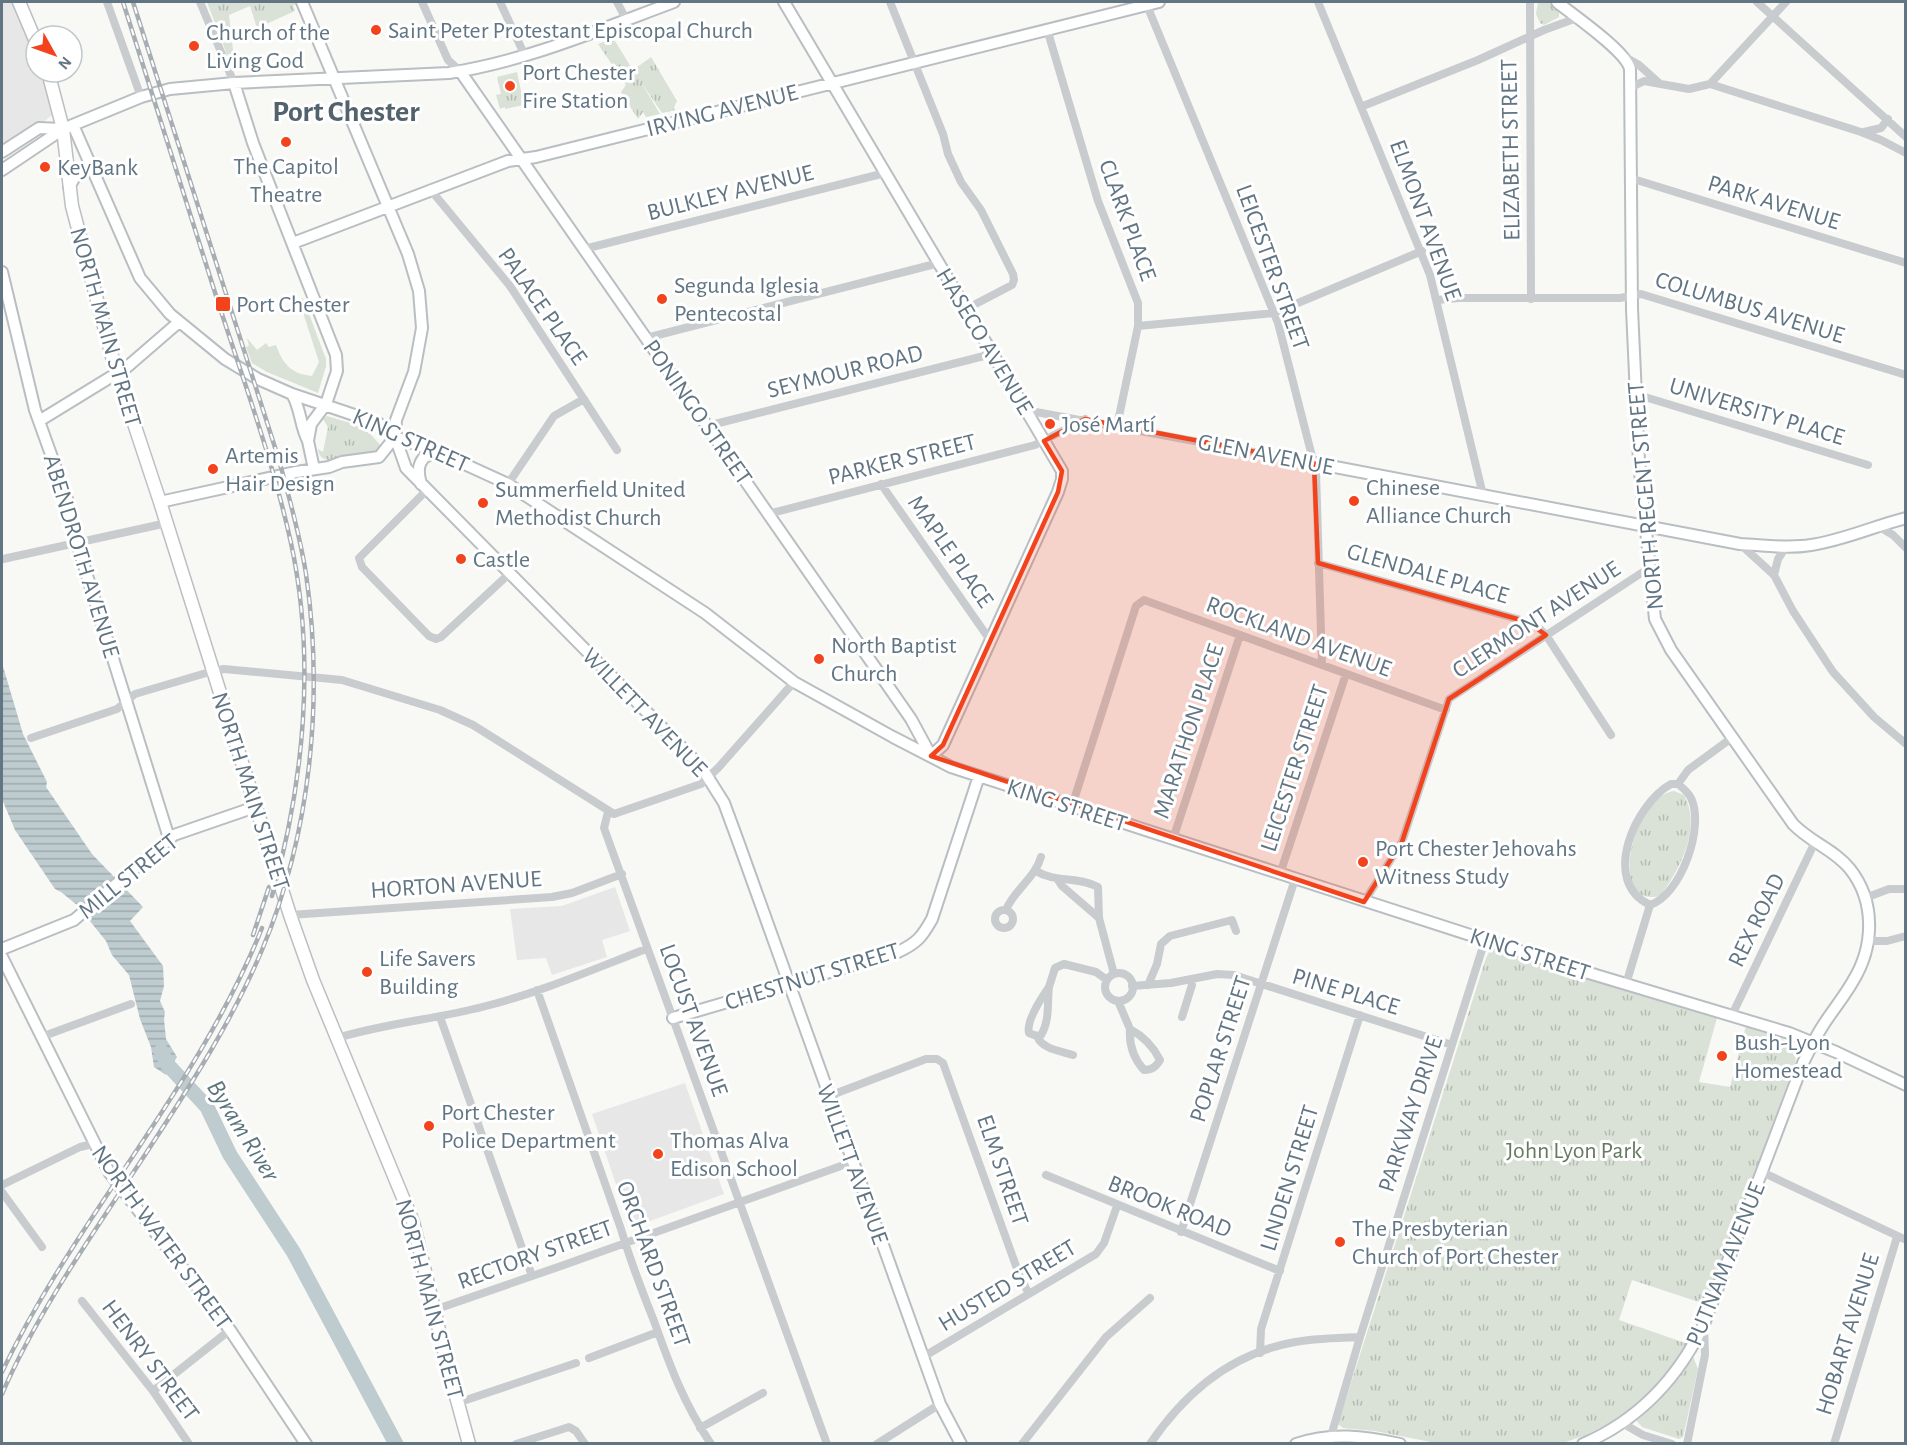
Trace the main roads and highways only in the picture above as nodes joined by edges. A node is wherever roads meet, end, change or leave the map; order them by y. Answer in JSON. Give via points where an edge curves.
{"nodes":[{"id":1,"x":19,"y":2,"type":"edge"},
{"id":2,"x":28,"y":24,"type":"edge"},
{"id":3,"x":52,"y":84,"type":"edge"},
{"id":4,"x":469,"y":1443,"type":"edge"}],
"edges":[{"from":1,"to":2,"type":"main road"},
{"from":3,"to":4,"type":"main road","name":"NORTH MAIN STREET","via":[[68,127],[69,187],[77,227],[117,373],[290,915],[313,980],[409,1209]]}]}
